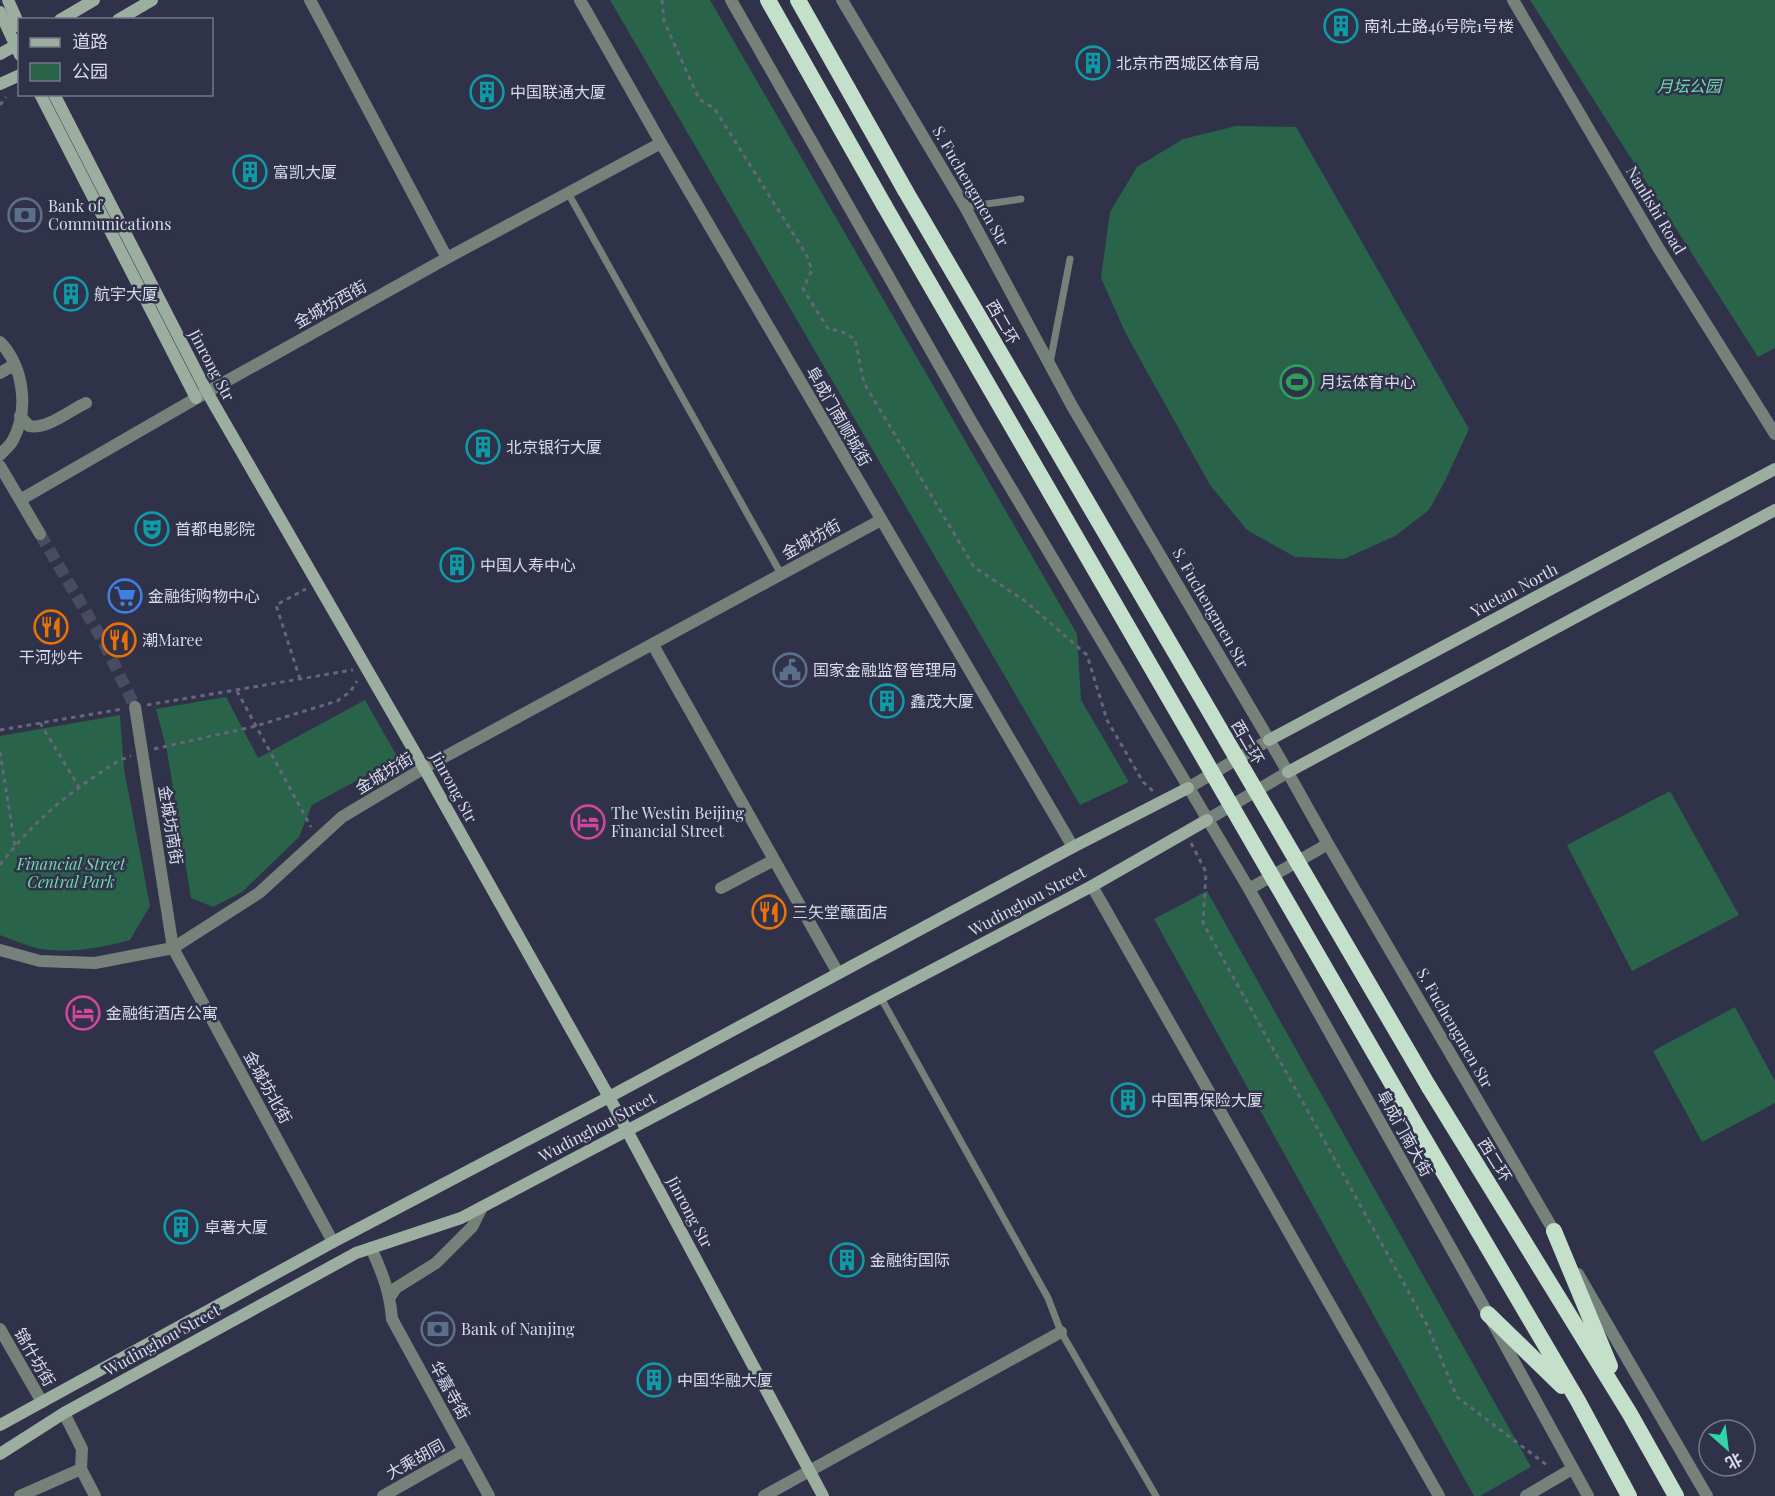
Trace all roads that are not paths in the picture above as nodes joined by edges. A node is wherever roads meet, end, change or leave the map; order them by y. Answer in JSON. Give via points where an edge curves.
{"nodes":[{"id":1,"x":8,"y":0,"type":"edge"},
{"id":2,"x":94,"y":0,"type":"edge"},
{"id":3,"x":152,"y":0,"type":"edge"},
{"id":4,"x":310,"y":0,"type":"edge"},
{"id":5,"x":580,"y":0,"type":"edge"},
{"id":6,"x":731,"y":0,"type":"edge"},
{"id":7,"x":768,"y":0,"type":"edge"},
{"id":8,"x":798,"y":0,"type":"edge"},
{"id":9,"x":842,"y":0,"type":"edge"},
{"id":10,"x":1513,"y":0,"type":"edge"},
{"id":11,"x":0,"y":12,"type":"edge"},
{"id":12,"x":63,"y":18,"type":"edge"},
{"id":13,"x":121,"y":18,"type":"edge"},
{"id":14,"x":18,"y":22,"type":"edge"},
{"id":15,"x":18,"y":48,"type":"edge"},
{"id":16,"x":0,"y":54,"type":"edge"},
{"id":17,"x":18,"y":76,"type":"edge"},
{"id":18,"x":0,"y":84,"type":"edge"},
{"id":19,"x":41,"y":96,"type":"edge"},
{"id":20,"x":55,"y":96,"type":"edge"},
{"id":21,"x":661,"y":143,"type":"junction"},
{"id":22,"x":568,"y":193,"type":"junction"},
{"id":23,"x":1021,"y":199,"type":"dead end"},
{"id":24,"x":965,"y":207,"type":"junction"},
{"id":25,"x":447,"y":258,"type":"junction"},
{"id":26,"x":1070,"y":259,"type":"dead end"},
{"id":27,"x":0,"y":342,"type":"edge"},
{"id":28,"x":1050,"y":363,"type":"junction"},
{"id":29,"x":14,"y":365,"type":"junction"},
{"id":30,"x":0,"y":372,"type":"edge"},
{"id":31,"x":202,"y":394,"type":"junction"},
{"id":32,"x":86,"y":403,"type":"dead end"},
{"id":33,"x":20,"y":416,"type":"junction"},
{"id":34,"x":1775,"y":434,"type":"edge"},
{"id":35,"x":0,"y":455,"type":"edge"},
{"id":36,"x":0,"y":466,"type":"edge"},
{"id":37,"x":1775,"y":469,"type":"edge"},
{"id":38,"x":20,"y":500,"type":"junction"},
{"id":39,"x":1775,"y":510,"type":"edge"},
{"id":40,"x":881,"y":520,"type":"junction"},
{"id":41,"x":40,"y":534,"type":"tunnel mouth"},
{"id":42,"x":781,"y":574,"type":"junction"},
{"id":43,"x":653,"y":645,"type":"junction"},
{"id":44,"x":135,"y":707,"type":"tunnel mouth"},
{"id":45,"x":1269,"y":740,"type":"junction"},
{"id":46,"x":424,"y":768,"type":"junction"},
{"id":47,"x":1288,"y":772,"type":"junction"},
{"id":48,"x":1188,"y":788,"type":"junction"},
{"id":49,"x":1207,"y":820,"type":"junction"},
{"id":50,"x":1328,"y":844,"type":"junction"},
{"id":51,"x":1073,"y":847,"type":"junction"},
{"id":52,"x":774,"y":860,"type":"junction"},
{"id":53,"x":1092,"y":886,"type":"junction"},
{"id":54,"x":721,"y":888,"type":"dead end"},
{"id":55,"x":1249,"y":889,"type":"junction"},
{"id":56,"x":173,"y":948,"type":"junction"},
{"id":57,"x":0,"y":950,"type":"edge"},
{"id":58,"x":838,"y":973,"type":"junction"},
{"id":59,"x":881,"y":998,"type":"junction"},
{"id":60,"x":609,"y":1097,"type":"junction"},
{"id":61,"x":627,"y":1130,"type":"junction"},
{"id":62,"x":482,"y":1207,"type":"junction"},
{"id":63,"x":1554,"y":1231,"type":"junction"},
{"id":64,"x":333,"y":1242,"type":"junction"},
{"id":65,"x":371,"y":1248,"type":"junction"},
{"id":66,"x":390,"y":1297,"type":"junction"},
{"id":67,"x":1488,"y":1314,"type":"junction"},
{"id":68,"x":0,"y":1329,"type":"edge"},
{"id":69,"x":1061,"y":1332,"type":"junction"},
{"id":70,"x":1578,"y":1401,"type":"junction"},
{"id":71,"x":42,"y":1402,"type":"junction"},
{"id":72,"x":64,"y":1413,"type":"junction"},
{"id":73,"x":1630,"y":1414,"type":"junction"},
{"id":74,"x":0,"y":1425,"type":"edge"},
{"id":75,"x":464,"y":1450,"type":"junction"},
{"id":76,"x":0,"y":1454,"type":"edge"},
{"id":77,"x":81,"y":1469,"type":"junction"},
{"id":78,"x":1572,"y":1469,"type":"junction"},
{"id":79,"x":810,"y":1472,"type":"junction"},
{"id":80,"x":20,"y":1496,"type":"edge"},
{"id":81,"x":95,"y":1496,"type":"edge"},
{"id":82,"x":383,"y":1496,"type":"edge"},
{"id":83,"x":489,"y":1496,"type":"edge"},
{"id":84,"x":764,"y":1496,"type":"edge"},
{"id":85,"x":823,"y":1496,"type":"edge"},
{"id":86,"x":1156,"y":1496,"type":"edge"},
{"id":87,"x":1438,"y":1496,"type":"edge"},
{"id":88,"x":1526,"y":1496,"type":"edge"},
{"id":89,"x":1588,"y":1496,"type":"edge"},
{"id":90,"x":1629,"y":1496,"type":"edge"},
{"id":91,"x":1676,"y":1496,"type":"edge"},
{"id":92,"x":1707,"y":1496,"type":"edge"}],
"edges":[{"from":1,"to":14,"type":"main road"},
{"from":2,"to":12,"type":"main road"},
{"from":3,"to":13,"type":"main road"},
{"from":4,"to":25,"type":"street"},
{"from":5,"to":21,"type":"street","name":"阜成门南顺城街"},
{"from":6,"to":48,"type":"street","via":[[971,421]]},
{"from":7,"to":70,"type":"highway","bridge":true},
{"from":8,"to":73,"type":"highway","name":"西二环","bridge":true,"via":[[1429,1088]]},
{"from":9,"to":24,"type":"street","name":"S. Fuchengmen Str"},
{"from":10,"to":34,"type":"street","name":"Nanlishi Road","via":[[1659,249]]},
{"from":11,"to":15,"type":"main road"},
{"from":15,"to":16,"type":"main road"},
{"from":17,"to":18,"type":"main road"},
{"from":19,"to":31,"type":"main road"},
{"from":20,"to":31,"type":"main road","name":"Jinrong Str"},
{"from":21,"to":22,"type":"street","name":"金城坊西街"},
{"from":21,"to":40,"type":"street","name":"阜成门南顺城街"},
{"from":22,"to":25,"type":"street","name":"金城坊西街"},
{"from":22,"to":42,"type":"lane"},
{"from":23,"to":24,"type":"lane"},
{"from":24,"to":28,"type":"street","name":"S. Fuchengmen Str"},
{"from":25,"to":31,"type":"street","name":"金城坊西街"},
{"from":26,"to":28,"type":"lane"},
{"from":27,"to":29,"type":"street"},
{"from":28,"to":45,"type":"street","name":"S. Fuchengmen Str"},
{"from":29,"to":30,"type":"street"},
{"from":29,"to":33,"type":"street","via":[[21,383]]},
{"from":31,"to":38,"type":"street","name":"金城坊西街"},
{"from":31,"to":46,"type":"main road","name":"Jinrong Str"},
{"from":32,"to":33,"type":"street","via":[[37,428]]},
{"from":33,"to":35,"type":"street","via":[[12,443]]},
{"from":36,"to":38,"type":"street"},
{"from":37,"to":45,"type":"main road","name":"Yuetan North"},
{"from":38,"to":41,"type":"street"},
{"from":39,"to":47,"type":"main road"},
{"from":40,"to":42,"type":"street","name":"金城坊街"},
{"from":40,"to":51,"type":"street","name":"阜成门南顺城街"},
{"from":42,"to":43,"type":"street","name":"金城坊街"},
{"from":43,"to":46,"type":"street","name":"金城坊街"},
{"from":43,"to":52,"type":"street"},
{"from":44,"to":56,"type":"street","name":"金城坊南街"},
{"from":45,"to":47,"type":"street","name":"S. Fuchengmen Str"},
{"from":45,"to":48,"type":"street"},
{"from":46,"to":56,"type":"street","name":"金城坊街","via":[[342,817],[259,893]]},
{"from":46,"to":60,"type":"main road","name":"Jinrong Str"},
{"from":47,"to":49,"type":"street"},
{"from":47,"to":50,"type":"street","name":"S. Fuchengmen Str"},
{"from":48,"to":49,"type":"street","name":"阜成门南大街"},
{"from":48,"to":51,"type":"main road","name":"Wudinghou Street"},
{"from":49,"to":53,"type":"main road","name":"Wudinghou Street"},
{"from":49,"to":55,"type":"street","name":"阜成门南大街"},
{"from":50,"to":55,"type":"street"},
{"from":50,"to":63,"type":"street","name":"S. Fuchengmen Str"},
{"from":51,"to":58,"type":"main road","name":"Wudinghou Street"},
{"from":52,"to":54,"type":"street"},
{"from":52,"to":58,"type":"street"},
{"from":53,"to":59,"type":"main road","name":"Wudinghou Street"},
{"from":53,"to":87,"type":"street"},
{"from":55,"to":67,"type":"street","name":"阜成门南大街"},
{"from":56,"to":57,"type":"street","name":"金城坊街","via":[[95,963],[40,961]]},
{"from":56,"to":64,"type":"street","name":"金城坊北街"},
{"from":58,"to":60,"type":"main road","name":"Wudinghou Street"},
{"from":59,"to":61,"type":"main road","name":"Wudinghou Street"},
{"from":59,"to":69,"type":"lane","via":[[1048,1298]]},
{"from":60,"to":61,"type":"main road","name":"Jinrong Str"},
{"from":60,"to":64,"type":"main road","name":"Wudinghou Street"},
{"from":61,"to":62,"type":"main road","name":"Wudinghou Street"},
{"from":61,"to":79,"type":"main road","name":"Jinrong Str"},
{"from":62,"to":65,"type":"main road","name":"Wudinghou Street"},
{"from":62,"to":66,"type":"street","via":[[472,1227],[458,1242],[436,1263],[396,1288]]},
{"from":63,"to":73,"type":"highway"},
{"from":63,"to":92,"type":"street"},
{"from":64,"to":71,"type":"main road","name":"Wudinghou Street"},
{"from":65,"to":66,"type":"street","name":"华嘉寺街"},
{"from":65,"to":72,"type":"main road","name":"Wudinghou Street"},
{"from":66,"to":75,"type":"street","name":"华嘉寺街","via":[[392,1319]]},
{"from":67,"to":70,"type":"highway"},
{"from":67,"to":78,"type":"street","name":"阜成门南大街"},
{"from":68,"to":71,"type":"street","name":"锦什坊街"},
{"from":69,"to":79,"type":"street"},
{"from":69,"to":86,"type":"lane"},
{"from":70,"to":90,"type":"highway"},
{"from":71,"to":74,"type":"main road","name":"Wudinghou Street"},
{"from":72,"to":76,"type":"main road","name":"Wudinghou Street"},
{"from":72,"to":77,"type":"street","via":[[82,1449]]},
{"from":73,"to":91,"type":"highway","name":"西二环"},
{"from":75,"to":82,"type":"street","name":"大乘胡同"},
{"from":75,"to":83,"type":"street","name":"华嘉寺街"},
{"from":77,"to":80,"type":"street"},
{"from":77,"to":81,"type":"street"},
{"from":78,"to":88,"type":"street"},
{"from":78,"to":89,"type":"street","name":"阜成门南大街"},
{"from":79,"to":84,"type":"street"},
{"from":79,"to":85,"type":"main road","name":"Jinrong Str"}]}
